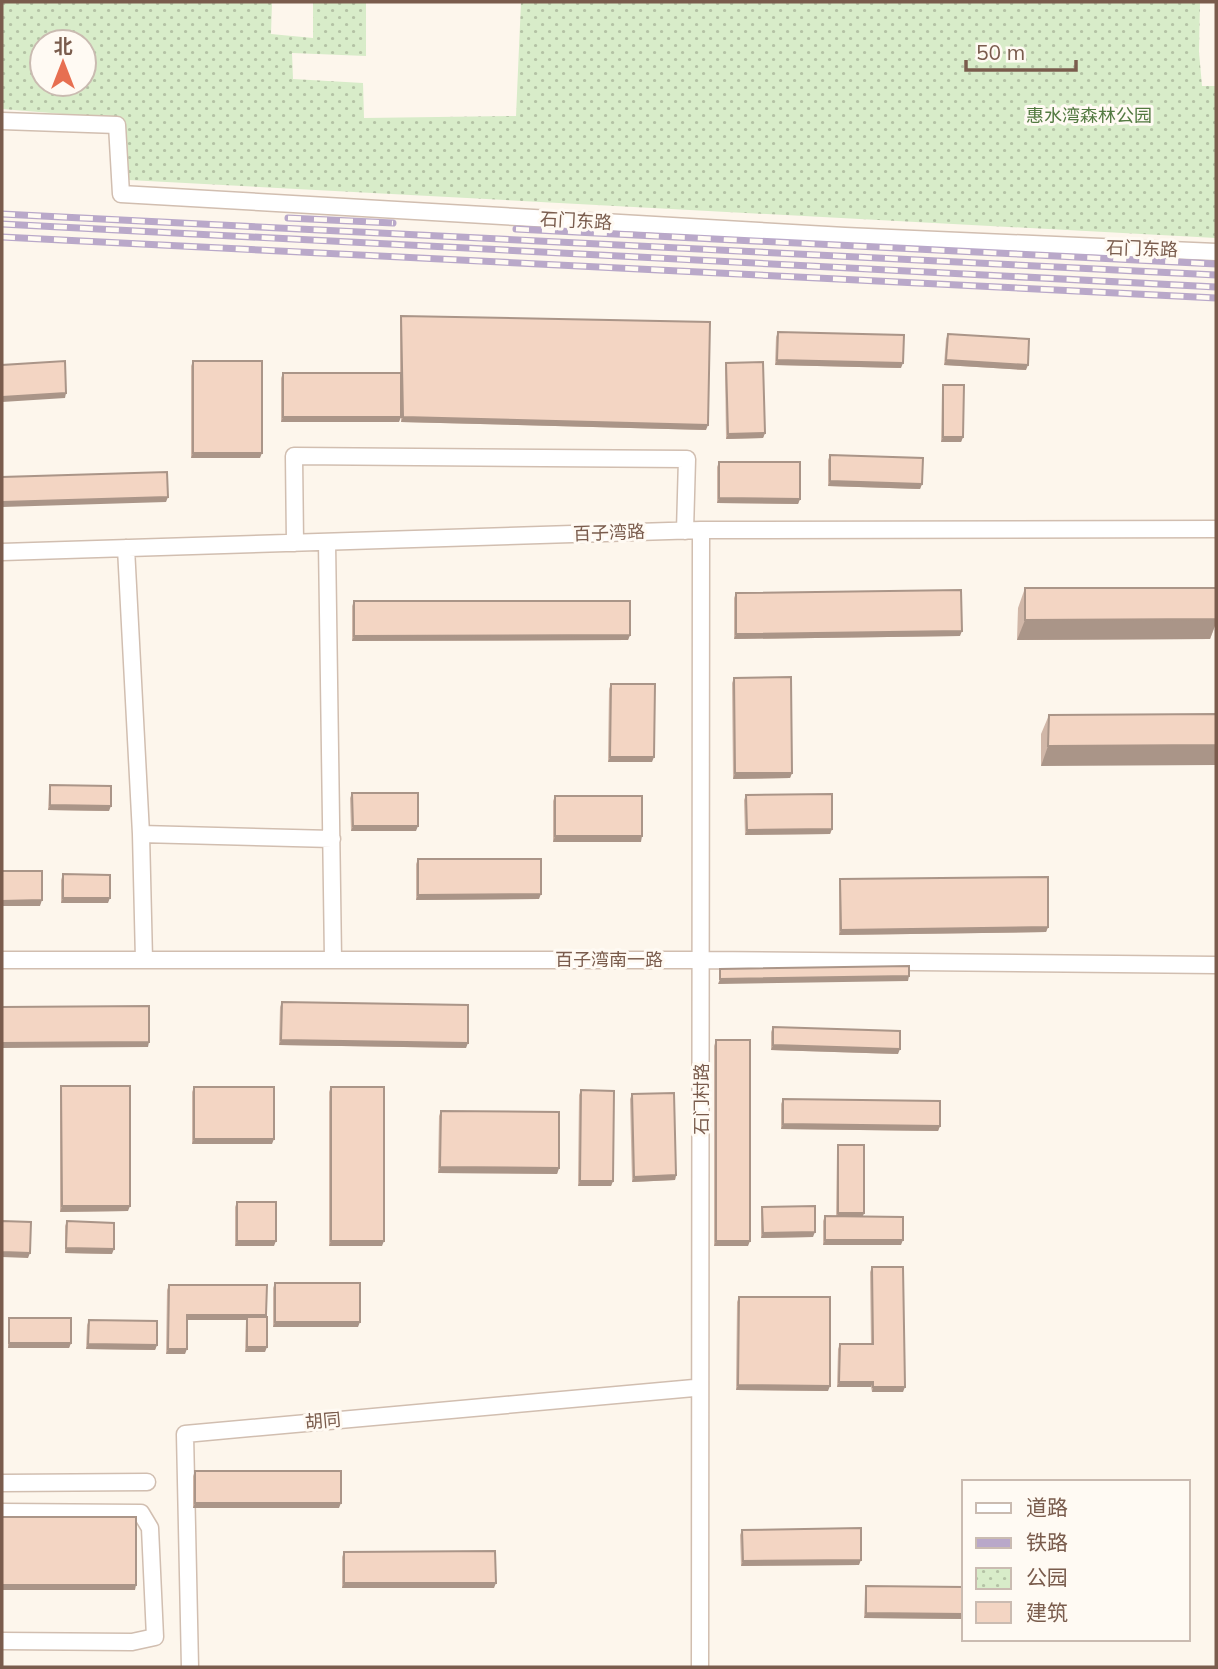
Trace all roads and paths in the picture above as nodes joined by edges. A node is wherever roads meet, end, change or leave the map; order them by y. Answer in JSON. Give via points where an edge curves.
{"nodes":[{"id":1,"x":2,"y":121,"type":"edge"},
{"id":2,"x":1216,"y":252,"type":"edge"},
{"id":3,"x":1216,"y":529,"type":"edge"},
{"id":4,"x":693,"y":530,"type":"junction"},
{"id":5,"x":327,"y":542,"type":"junction"},
{"id":6,"x":295,"y":543,"type":"junction"},
{"id":7,"x":126,"y":548,"type":"junction"},
{"id":8,"x":2,"y":552,"type":"edge"},
{"id":9,"x":141,"y":834,"type":"junction"},
{"id":10,"x":332,"y":839,"type":"junction"},
{"id":11,"x":334,"y":959,"type":"junction"},
{"id":12,"x":2,"y":960,"type":"edge"},
{"id":13,"x":144,"y":960,"type":"junction"},
{"id":14,"x":702,"y":960,"type":"junction"},
{"id":15,"x":1216,"y":965,"type":"edge"},
{"id":16,"x":694,"y":1388,"type":"dead end"},
{"id":17,"x":147,"y":1482,"type":"dead end"},
{"id":18,"x":2,"y":1483,"type":"edge"},
{"id":19,"x":2,"y":1512,"type":"edge"},
{"id":20,"x":2,"y":1641,"type":"edge"},
{"id":21,"x":190,"y":1667,"type":"edge"},
{"id":22,"x":701,"y":1667,"type":"edge"}],
"edges":[{"from":1,"to":2,"type":"street","name":"石门东路","via":[[117,125],[121,194]]},
{"from":3,"to":4,"type":"street","name":"百子湾路"},
{"from":4,"to":5,"type":"street","name":"百子湾路"},
{"from":4,"to":6,"type":"street","name":"石门村路","via":[[687,459],[294,456]]},
{"from":4,"to":14,"type":"street","name":"石门村路"},
{"from":5,"to":6,"type":"street","name":"百子湾路"},
{"from":5,"to":10,"type":"street"},
{"from":6,"to":7,"type":"street","name":"百子湾路"},
{"from":7,"to":8,"type":"street","name":"百子湾路"},
{"from":7,"to":9,"type":"street"},
{"from":9,"to":10,"type":"street"},
{"from":9,"to":13,"type":"street"},
{"from":10,"to":11,"type":"street"},
{"from":11,"to":13,"type":"street","name":"百子湾南一路"},
{"from":11,"to":14,"type":"street","name":"百子湾南一路"},
{"from":12,"to":13,"type":"street","name":"百子湾南一路"},
{"from":14,"to":15,"type":"street","name":"百子湾南一路"},
{"from":14,"to":22,"type":"street","name":"石门村路"},
{"from":16,"to":21,"type":"street","name":"胡同","via":[[185,1434]]},
{"from":17,"to":18,"type":"street"},
{"from":19,"to":20,"type":"street","via":[[141,1513],[150,1528],[155,1637],[132,1642]]}]}
